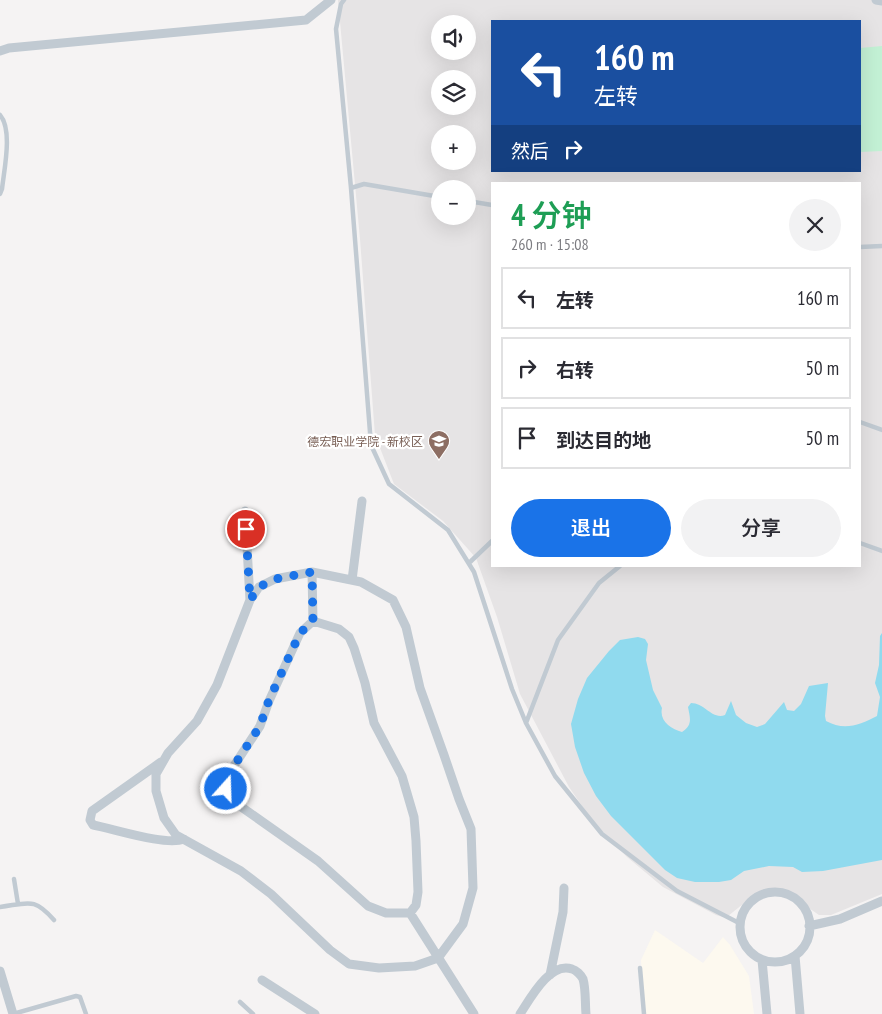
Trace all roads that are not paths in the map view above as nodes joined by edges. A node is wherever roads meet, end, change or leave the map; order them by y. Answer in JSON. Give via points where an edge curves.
{"nodes":[{"id":1,"x":331,"y":0,"type":"edge"},
{"id":2,"x":344,"y":0,"type":"edge"},
{"id":3,"x":876,"y":0,"type":"edge"},
{"id":4,"x":882,"y":1,"type":"edge"},
{"id":5,"x":0,"y":51,"type":"edge"},
{"id":6,"x":0,"y":115,"type":"edge"},
{"id":7,"x":351,"y":188,"type":"junction"},
{"id":8,"x":0,"y":194,"type":"edge"},
{"id":9,"x":431,"y":195,"type":"edge"},
{"id":10,"x":476,"y":202,"type":"edge"},
{"id":11,"x":491,"y":205,"type":"edge"},
{"id":12,"x":882,"y":246,"type":"edge"},
{"id":13,"x":861,"y":247,"type":"edge"},
{"id":14,"x":861,"y":422,"type":"edge"},
{"id":15,"x":882,"y":430,"type":"edge"},
{"id":16,"x":362,"y":500,"type":"dead end"},
{"id":17,"x":244,"y":511,"type":"dead end"},
{"id":18,"x":491,"y":542,"type":"edge"},
{"id":19,"x":861,"y":543,"type":"edge"},
{"id":20,"x":882,"y":551,"type":"edge"},
{"id":21,"x":469,"y":563,"type":"junction"},
{"id":22,"x":619,"y":567,"type":"edge"},
{"id":23,"x":312,"y":572,"type":"junction"},
{"id":24,"x":352,"y":580,"type":"junction"},
{"id":25,"x":250,"y":600,"type":"junction"},
{"id":26,"x":313,"y":621,"type":"junction"},
{"id":27,"x":526,"y":723,"type":"junction"},
{"id":28,"x":165,"y":758,"type":"junction"},
{"id":29,"x":184,"y":839,"type":"junction"},
{"id":30,"x":14,"y":879,"type":"dead end"},
{"id":31,"x":564,"y":888,"type":"dead end"},
{"id":32,"x":882,"y":901,"type":"edge"},
{"id":33,"x":18,"y":904,"type":"junction"},
{"id":34,"x":0,"y":907,"type":"edge"},
{"id":35,"x":410,"y":913,"type":"junction"},
{"id":36,"x":54,"y":920,"type":"dead end"},
{"id":37,"x":739,"y":923,"type":"junction"},
{"id":38,"x":810,"y":926,"type":"junction"},
{"id":39,"x":795,"y":956,"type":"junction"},
{"id":40,"x":438,"y":958,"type":"junction"},
{"id":41,"x":762,"y":960,"type":"junction"},
{"id":42,"x":640,"y":968,"type":"dead end"},
{"id":43,"x":0,"y":971,"type":"edge"},
{"id":44,"x":550,"y":975,"type":"junction"},
{"id":45,"x":262,"y":980,"type":"dead end"},
{"id":46,"x":240,"y":1002,"type":"dead end"},
{"id":47,"x":13,"y":1014,"type":"edge"},
{"id":48,"x":86,"y":1014,"type":"edge"},
{"id":49,"x":253,"y":1014,"type":"edge"},
{"id":50,"x":315,"y":1014,"type":"edge"},
{"id":51,"x":474,"y":1014,"type":"edge"},
{"id":52,"x":520,"y":1014,"type":"edge"},
{"id":53,"x":586,"y":1014,"type":"edge"},
{"id":54,"x":644,"y":1014,"type":"edge"},
{"id":55,"x":767,"y":1014,"type":"edge"},
{"id":56,"x":800,"y":1014,"type":"edge"}],
"edges":[{"from":1,"to":5,"type":"street","via":[[306,20]]},
{"from":2,"to":7,"type":"lane","via":[[336,28]]},
{"from":3,"to":4,"type":"street"},
{"from":6,"to":8,"type":"lane","via":[[7,134]]},
{"from":7,"to":9,"type":"lane","via":[[364,184]]},
{"from":7,"to":21,"type":"lane","via":[[370,445],[389,484],[448,530]]},
{"from":10,"to":11,"type":"lane"},
{"from":12,"to":13,"type":"lane"},
{"from":14,"to":15,"type":"lane"},
{"from":16,"to":24,"type":"street"},
{"from":17,"to":25,"type":"street"},
{"from":18,"to":21,"type":"lane"},
{"from":19,"to":20,"type":"lane"},
{"from":21,"to":27,"type":"lane"},
{"from":22,"to":27,"type":"lane","via":[[599,583],[558,640]]},
{"from":23,"to":24,"type":"street"},
{"from":23,"to":25,"type":"street","via":[[275,579],[259,587]]},
{"from":23,"to":26,"type":"street"},
{"from":24,"to":40,"type":"street","via":[[392,600],[406,627],[420,688],[471,829],[473,888],[463,924]]},
{"from":25,"to":28,"type":"street","via":[[217,685],[197,721]]},
{"from":26,"to":35,"type":"street","via":[[339,629],[349,637],[365,683],[374,723],[402,776],[414,817],[416,841],[418,892],[416,905]]},
{"from":26,"to":35,"type":"street","via":[[300,633],[260,726],[228,775],[226,789],[230,798],[318,861],[368,906],[386,913]]},
{"from":27,"to":37,"type":"lane","via":[[555,776],[602,834],[677,891]]},
{"from":28,"to":29,"type":"street","via":[[156,774],[156,791],[164,818],[176,835]]},
{"from":28,"to":29,"type":"street","via":[[92,811],[90,820],[93,825],[164,840]]},
{"from":29,"to":40,"type":"street","via":[[241,871],[349,964],[378,968],[415,966]]},
{"from":30,"to":33,"type":"lane"},
{"from":31,"to":44,"type":"street","via":[[563,912]]},
{"from":32,"to":38,"type":"street","via":[[840,919]]},
{"from":33,"to":34,"type":"lane"},
{"from":33,"to":36,"type":"lane","via":[[33,903],[44,908]]},
{"from":35,"to":40,"type":"street"},
{"from":37,"to":38,"type":"street","via":[[751,900],[771,891],[785,892],[796,898],[804,907]]},
{"from":37,"to":41,"type":"street","via":[[745,946]]},
{"from":38,"to":39,"type":"street","via":[[808,940]]},
{"from":39,"to":41,"type":"street","via":[[784,961]]},
{"from":39,"to":56,"type":"street"},
{"from":40,"to":51,"type":"street"},
{"from":41,"to":55,"type":"street"},
{"from":42,"to":54,"type":"lane"},
{"from":43,"to":47,"type":"street"},
{"from":44,"to":52,"type":"street"},
{"from":44,"to":53,"type":"street","via":[[568,967],[575,970],[583,979]]},
{"from":45,"to":50,"type":"street"},
{"from":46,"to":49,"type":"lane"},
{"from":47,"to":48,"type":"lane","via":[[76,996],[80,997]]}]}
